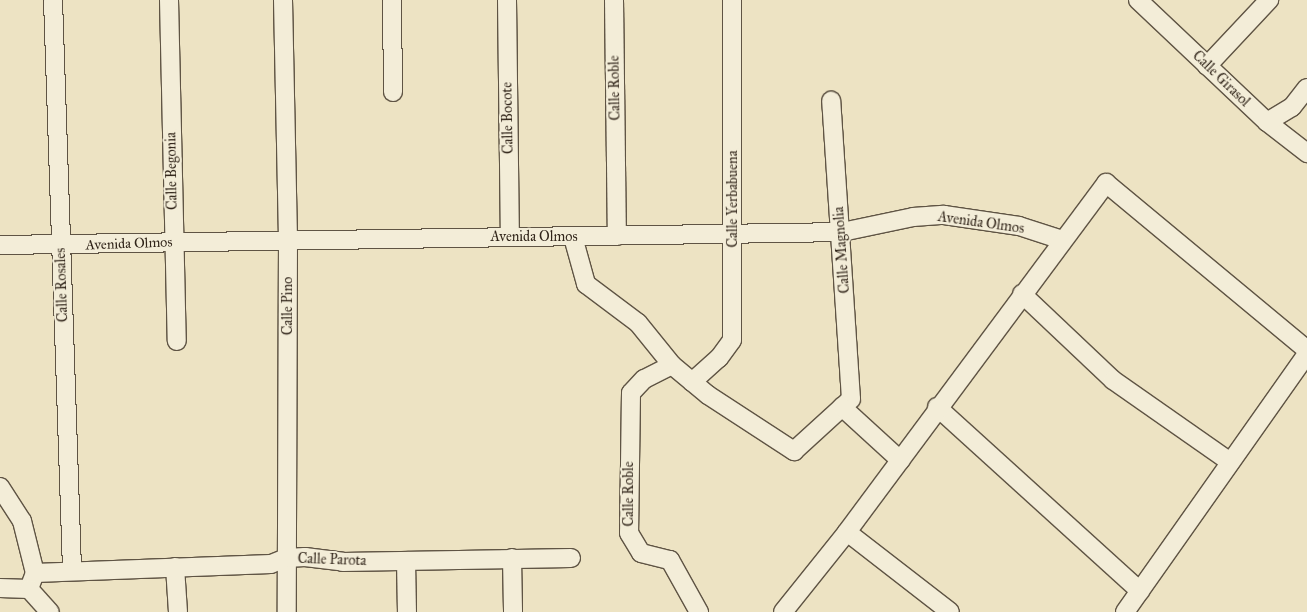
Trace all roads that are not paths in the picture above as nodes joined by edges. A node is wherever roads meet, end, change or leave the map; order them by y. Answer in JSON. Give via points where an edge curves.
{"nodes":[{"id":1,"x":53,"y":0,"type":"edge"},
{"id":2,"x":169,"y":0,"type":"edge"},
{"id":3,"x":283,"y":0,"type":"edge"},
{"id":4,"x":392,"y":0,"type":"edge"},
{"id":5,"x":506,"y":0,"type":"edge"},
{"id":6,"x":614,"y":0,"type":"edge"},
{"id":7,"x":732,"y":0,"type":"edge"},
{"id":8,"x":1138,"y":0,"type":"edge"},
{"id":9,"x":1269,"y":0,"type":"edge"},
{"id":10,"x":1208,"y":66,"type":"junction"},
{"id":11,"x":1307,"y":88,"type":"edge"},
{"id":12,"x":394,"y":92,"type":"dead end"},
{"id":13,"x":831,"y":101,"type":"dead end"},
{"id":14,"x":1267,"y":122,"type":"junction"},
{"id":15,"x":1307,"y":153,"type":"edge"},
{"id":16,"x":842,"y":232,"type":"junction"},
{"id":17,"x":734,"y":233,"type":"junction"},
{"id":18,"x":617,"y":236,"type":"junction"},
{"id":19,"x":510,"y":237,"type":"junction"},
{"id":20,"x":573,"y":237,"type":"junction"},
{"id":21,"x":288,"y":240,"type":"junction"},
{"id":22,"x":1062,"y":240,"type":"junction"},
{"id":23,"x":173,"y":242,"type":"junction"},
{"id":24,"x":0,"y":245,"type":"edge"},
{"id":25,"x":61,"y":247,"type":"junction"},
{"id":26,"x":1022,"y":294,"type":"junction"},
{"id":27,"x":177,"y":342,"type":"dead end"},
{"id":28,"x":1307,"y":350,"type":"edge"},
{"id":29,"x":1307,"y":354,"type":"edge"},
{"id":30,"x":672,"y":365,"type":"junction"},
{"id":31,"x":692,"y":382,"type":"junction"},
{"id":32,"x":846,"y":403,"type":"junction"},
{"id":33,"x":937,"y":407,"type":"junction"},
{"id":34,"x":900,"y":460,"type":"junction"},
{"id":35,"x":1230,"y":462,"type":"junction"},
{"id":36,"x":0,"y":487,"type":"edge"},
{"id":37,"x":847,"y":532,"type":"junction"},
{"id":38,"x":286,"y":558,"type":"junction"},
{"id":39,"x":512,"y":558,"type":"junction"},
{"id":40,"x":571,"y":558,"type":"dead end"},
{"id":41,"x":406,"y":561,"type":"junction"},
{"id":42,"x":175,"y":567,"type":"junction"},
{"id":43,"x":72,"y":571,"type":"junction"},
{"id":44,"x":32,"y":581,"type":"junction"},
{"id":45,"x":0,"y":588,"type":"edge"},
{"id":46,"x":1140,"y":591,"type":"junction"},
{"id":47,"x":50,"y":612,"type":"edge"},
{"id":48,"x":178,"y":612,"type":"edge"},
{"id":49,"x":287,"y":612,"type":"edge"},
{"id":50,"x":407,"y":612,"type":"edge"},
{"id":51,"x":514,"y":612,"type":"edge"},
{"id":52,"x":699,"y":612,"type":"edge"},
{"id":53,"x":783,"y":612,"type":"edge"},
{"id":54,"x":950,"y":612,"type":"edge"},
{"id":55,"x":1125,"y":612,"type":"edge"}],
"edges":[{"from":1,"to":25,"type":"street","name":"Calle Rosales"},
{"from":2,"to":23,"type":"street","name":"Calle Begonia"},
{"from":3,"to":21,"type":"street","name":"Calle Pino"},
{"from":4,"to":12,"type":"street"},
{"from":5,"to":19,"type":"street","name":"Calle Bocote"},
{"from":6,"to":18,"type":"street","name":"Calle Roble"},
{"from":7,"to":17,"type":"street","name":"Calle Yerbabuena"},
{"from":8,"to":10,"type":"street","name":"Calle Girasol"},
{"from":9,"to":10,"type":"street"},
{"from":10,"to":14,"type":"street","name":"Calle Girasol"},
{"from":11,"to":14,"type":"street","via":[[1292,107]]},
{"from":13,"to":16,"type":"street","name":"Calle Magnolia"},
{"from":14,"to":15,"type":"street","name":"Calle Girasol"},
{"from":16,"to":17,"type":"street","name":"Avenida Olmos"},
{"from":16,"to":22,"type":"street","name":"Avenida Olmos","via":[[913,217],[944,215],[1019,226]]},
{"from":16,"to":32,"type":"street","name":"Calle Magnolia"},
{"from":17,"to":18,"type":"street","name":"Avenida Olmos"},
{"from":17,"to":31,"type":"street","name":"Calle Yerbabuena","via":[[732,340]]},
{"from":18,"to":20,"type":"street","name":"Avenida Olmos"},
{"from":19,"to":20,"type":"street","name":"Avenida Olmos"},
{"from":19,"to":21,"type":"street","name":"Avenida Olmos"},
{"from":20,"to":30,"type":"street","via":[[586,284],[638,323]]},
{"from":21,"to":23,"type":"street","name":"Avenida Olmos"},
{"from":21,"to":38,"type":"street","name":"Calle Pino"},
{"from":22,"to":26,"type":"street"},
{"from":22,"to":28,"type":"street","via":[[1106,184]]},
{"from":23,"to":25,"type":"street","name":"Avenida Olmos"},
{"from":23,"to":27,"type":"street","name":"Calle Begonia"},
{"from":24,"to":25,"type":"street","name":"Avenida Olmos"},
{"from":25,"to":43,"type":"street","name":"Calle Rosales"},
{"from":26,"to":33,"type":"street"},
{"from":26,"to":35,"type":"street","via":[[1113,380]]},
{"from":29,"to":35,"type":"street"},
{"from":30,"to":31,"type":"street"},
{"from":30,"to":52,"type":"street","name":"Calle Roble","via":[[644,379],[631,394],[629,533],[641,553],[670,560]]},
{"from":31,"to":32,"type":"street","via":[[794,451]]},
{"from":32,"to":34,"type":"street"},
{"from":33,"to":34,"type":"street"},
{"from":33,"to":46,"type":"street"},
{"from":34,"to":37,"type":"street"},
{"from":35,"to":46,"type":"street"},
{"from":36,"to":44,"type":"street","via":[[22,521]]},
{"from":37,"to":53,"type":"street"},
{"from":37,"to":54,"type":"street"},
{"from":38,"to":41,"type":"street","name":"Calle Parota"},
{"from":38,"to":42,"type":"street","name":"Calle Parota","via":[[271,564]]},
{"from":38,"to":49,"type":"street","name":"Calle Pino"},
{"from":39,"to":40,"type":"street","name":"Calle Parota"},
{"from":39,"to":41,"type":"street","name":"Calle Parota"},
{"from":39,"to":51,"type":"street"},
{"from":41,"to":50,"type":"street"},
{"from":42,"to":43,"type":"street","name":"Calle Parota"},
{"from":42,"to":48,"type":"street"},
{"from":43,"to":44,"type":"street","name":"Calle Parota"},
{"from":44,"to":45,"type":"street","name":"Calle Parota"},
{"from":44,"to":47,"type":"street"},
{"from":46,"to":55,"type":"street"}]}
